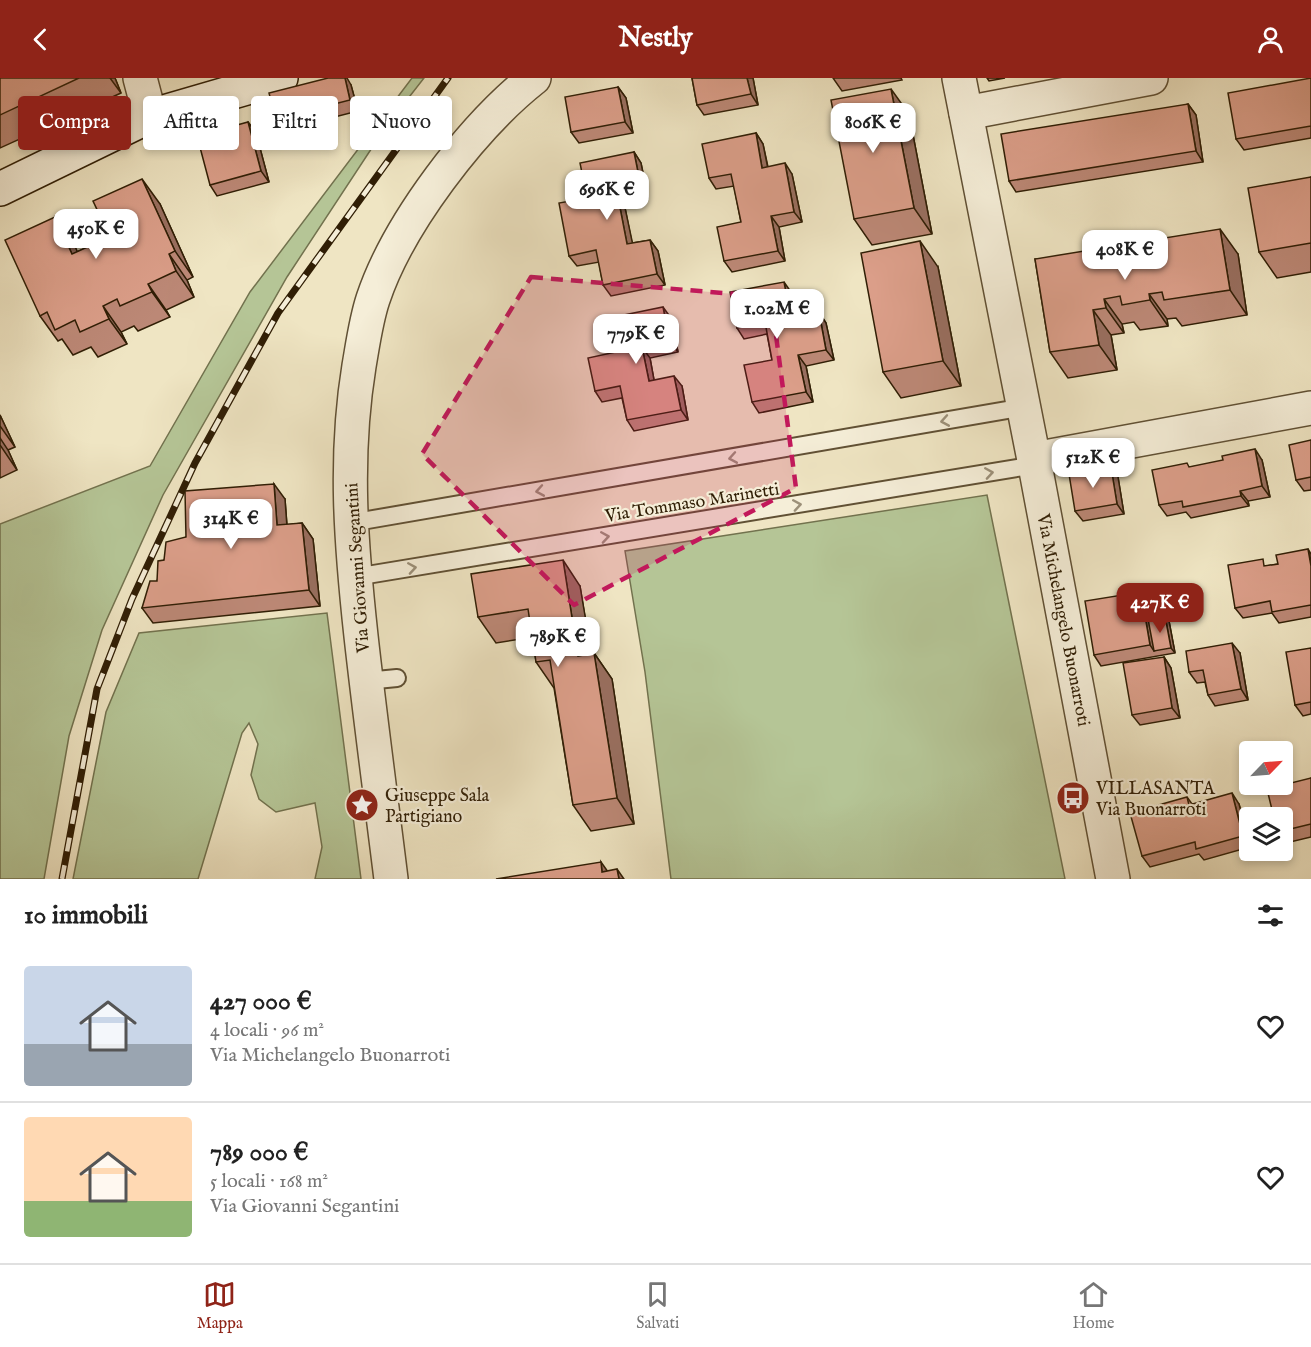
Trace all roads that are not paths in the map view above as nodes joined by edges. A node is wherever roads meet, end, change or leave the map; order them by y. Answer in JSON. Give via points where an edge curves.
{"nodes":[{"id":1,"x":140,"y":78,"type":"edge"},
{"id":2,"x":281,"y":78,"type":"edge"},
{"id":3,"x":959,"y":78,"type":"edge"},
{"id":4,"x":1151,"y":78,"type":"edge"},
{"id":5,"x":527,"y":82,"type":"edge"},
{"id":6,"x":145,"y":96,"type":"edge"},
{"id":7,"x":219,"y":96,"type":"edge"},
{"id":8,"x":966,"y":113,"type":"junction"},
{"id":9,"x":143,"y":119,"type":"edge"},
{"id":10,"x":0,"y":189,"type":"edge"},
{"id":11,"x":1024,"y":407,"type":"junction"},
{"id":12,"x":1311,"y":408,"type":"edge"},
{"id":13,"x":1035,"y":462,"type":"junction"},
{"id":14,"x":350,"y":523,"type":"junction"},
{"id":15,"x":355,"y":577,"type":"junction"},
{"id":16,"x":391,"y":879,"type":"edge"},
{"id":17,"x":1113,"y":879,"type":"edge"}],
"edges":[{"from":1,"to":6,"type":"street"},
{"from":2,"to":7,"type":"street"},
{"from":3,"to":8,"type":"street","name":"Via Michelangelo Buonarroti"},
{"from":4,"to":8,"type":"street"},
{"from":5,"to":14,"type":"street","name":"Via Giovanni Segantini","via":[[487,122],[431,191],[387,263],[372,300],[352,408]]},
{"from":8,"to":11,"type":"street","name":"Via Michelangelo Buonarroti"},
{"from":9,"to":10,"type":"street"},
{"from":11,"to":13,"type":"street","name":"Via Michelangelo Buonarroti"},
{"from":11,"to":14,"type":"lane","name":"Via Tommaso Marinetti","one_way":true},
{"from":12,"to":13,"type":"street"},
{"from":15,"to":13,"type":"lane","name":"Via Tommaso Marinetti","one_way":true},
{"from":13,"to":17,"type":"street","name":"Via Michelangelo Buonarroti"},
{"from":14,"to":15,"type":"street","name":"Via Giovanni Segantini"},
{"from":15,"to":16,"type":"street","name":"Via Giovanni Segantini","via":[[381,680]]}]}
